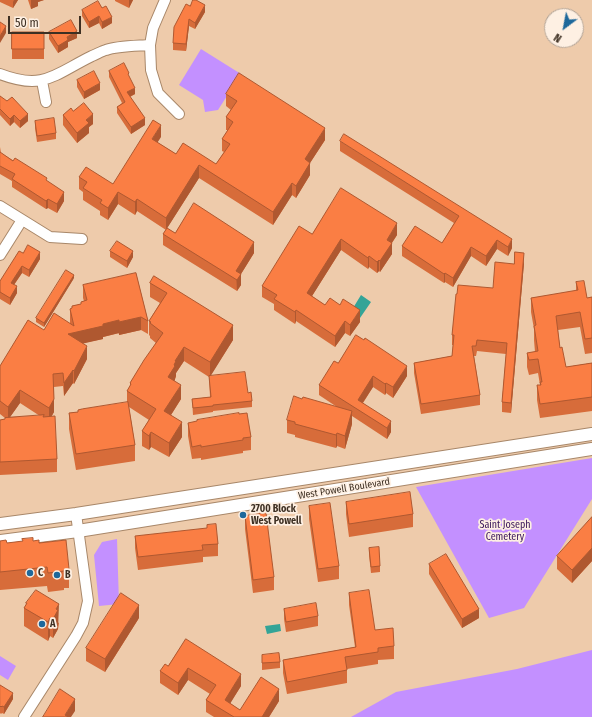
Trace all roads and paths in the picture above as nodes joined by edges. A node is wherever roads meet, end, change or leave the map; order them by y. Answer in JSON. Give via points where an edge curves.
{"nodes":[{"id":1,"x":165,"y":0,"type":"edge"},
{"id":2,"x":150,"y":45,"type":"junction"},
{"id":3,"x":0,"y":74,"type":"edge"},
{"id":4,"x":42,"y":80,"type":"junction"},
{"id":5,"x":46,"y":102,"type":"dead end"},
{"id":6,"x":179,"y":114,"type":"dead end"},
{"id":7,"x":0,"y":206,"type":"edge"},
{"id":8,"x":22,"y":220,"type":"junction"},
{"id":9,"x":82,"y":239,"type":"dead end"},
{"id":10,"x":0,"y":255,"type":"edge"},
{"id":11,"x":592,"y":434,"type":"edge"},
{"id":12,"x":592,"y":449,"type":"edge"},
{"id":13,"x":76,"y":514,"type":"junction"},
{"id":14,"x":0,"y":524,"type":"edge"},
{"id":15,"x":78,"y":531,"type":"junction"},
{"id":16,"x":0,"y":540,"type":"edge"},
{"id":17,"x":24,"y":717,"type":"edge"}],
"edges":[{"from":1,"to":2,"type":"street","via":[[152,28]]},
{"from":2,"to":4,"type":"street","via":[[107,49],[55,77]]},
{"from":2,"to":6,"type":"street","via":[[151,70],[158,93]]},
{"from":3,"to":4,"type":"street","via":[[27,81]]},
{"from":4,"to":5,"type":"street"},
{"from":7,"to":8,"type":"street"},
{"from":8,"to":9,"type":"street","via":[[50,237]]},
{"from":8,"to":10,"type":"street"},
{"from":11,"to":13,"type":"main road","name":"West Powell Boulevard"},
{"from":12,"to":15,"type":"main road","name":"West Powell Boulevard"},
{"from":13,"to":14,"type":"main road","name":"West Powell Boulevard"},
{"from":13,"to":15,"type":"street"},
{"from":15,"to":16,"type":"main road","name":"West Powell Boulevard"},
{"from":15,"to":17,"type":"street","via":[[88,592],[83,623]]}]}
